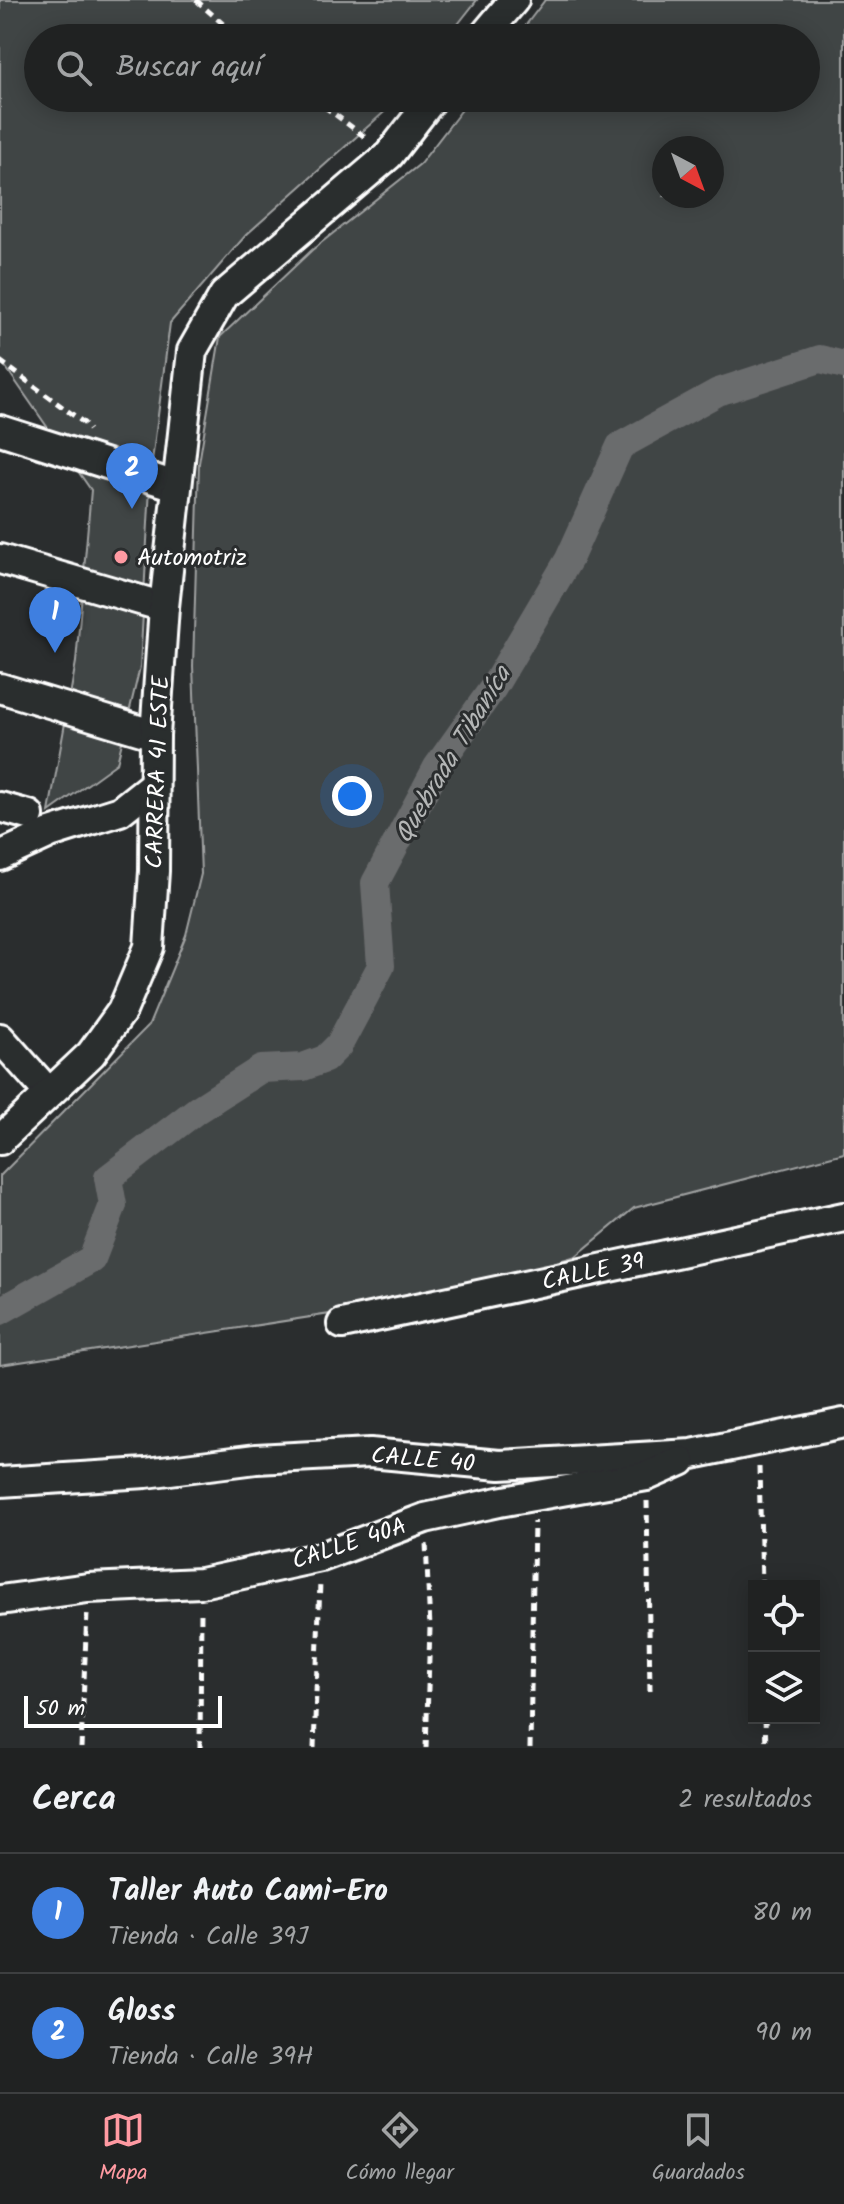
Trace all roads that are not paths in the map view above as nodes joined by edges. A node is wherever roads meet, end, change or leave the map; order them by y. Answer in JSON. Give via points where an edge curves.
{"nodes":[{"id":1,"x":514,"y":0,"type":"edge"},
{"id":2,"x":494,"y":24,"type":"edge"},
{"id":3,"x":422,"y":112,"type":"edge"},
{"id":4,"x":0,"y":430,"type":"edge"},
{"id":5,"x":176,"y":486,"type":"junction"},
{"id":6,"x":0,"y":559,"type":"edge"},
{"id":7,"x":164,"y":607,"type":"junction"},
{"id":8,"x":0,"y":688,"type":"edge"},
{"id":9,"x":155,"y":735,"type":"junction"},
{"id":10,"x":154,"y":784,"type":"junction"},
{"id":11,"x":0,"y":807,"type":"edge"},
{"id":12,"x":29,"y":815,"type":"dead end"},
{"id":13,"x":0,"y":856,"type":"edge"},
{"id":14,"x":0,"y":1038,"type":"edge"},
{"id":15,"x":49,"y":1093,"type":"junction"},
{"id":16,"x":0,"y":1140,"type":"edge"},
{"id":17,"x":844,"y":1217,"type":"edge"},
{"id":18,"x":342,"y":1324,"type":"dead end"},
{"id":19,"x":844,"y":1423,"type":"edge"},
{"id":20,"x":692,"y":1454,"type":"junction"},
{"id":21,"x":0,"y":1482,"type":"edge"},
{"id":22,"x":0,"y":1600,"type":"edge"}],
"edges":[{"from":1,"to":2,"type":"street"},
{"from":3,"to":5,"type":"street","name":"CARRERA 41 ESTE","via":[[389,155],[224,295],[192,351]]},
{"from":4,"to":5,"type":"street"},
{"from":5,"to":7,"type":"street","name":"CARRERA 41 ESTE"},
{"from":6,"to":7,"type":"street"},
{"from":7,"to":9,"type":"street","name":"CARRERA 41 ESTE"},
{"from":8,"to":9,"type":"street"},
{"from":9,"to":10,"type":"street","name":"CARRERA 41 ESTE"},
{"from":10,"to":13,"type":"street","via":[[120,811]]},
{"from":10,"to":15,"type":"street","name":"CARRERA 41 ESTE","via":[[148,952],[122,1011],[91,1054]]},
{"from":11,"to":12,"type":"street"},
{"from":14,"to":15,"type":"street"},
{"from":15,"to":16,"type":"street","name":"CARRERA 41 ESTE"},
{"from":17,"to":18,"type":"street","name":"CALLE 39"},
{"from":19,"to":20,"type":"street","name":"CALLE 40"},
{"from":20,"to":21,"type":"street","name":"CALLE 40","via":[[500,1465],[370,1453]]},
{"from":20,"to":22,"type":"street","name":"CALLE 40A","via":[[647,1476],[425,1518],[321,1557],[201,1583],[88,1588]]}]}
